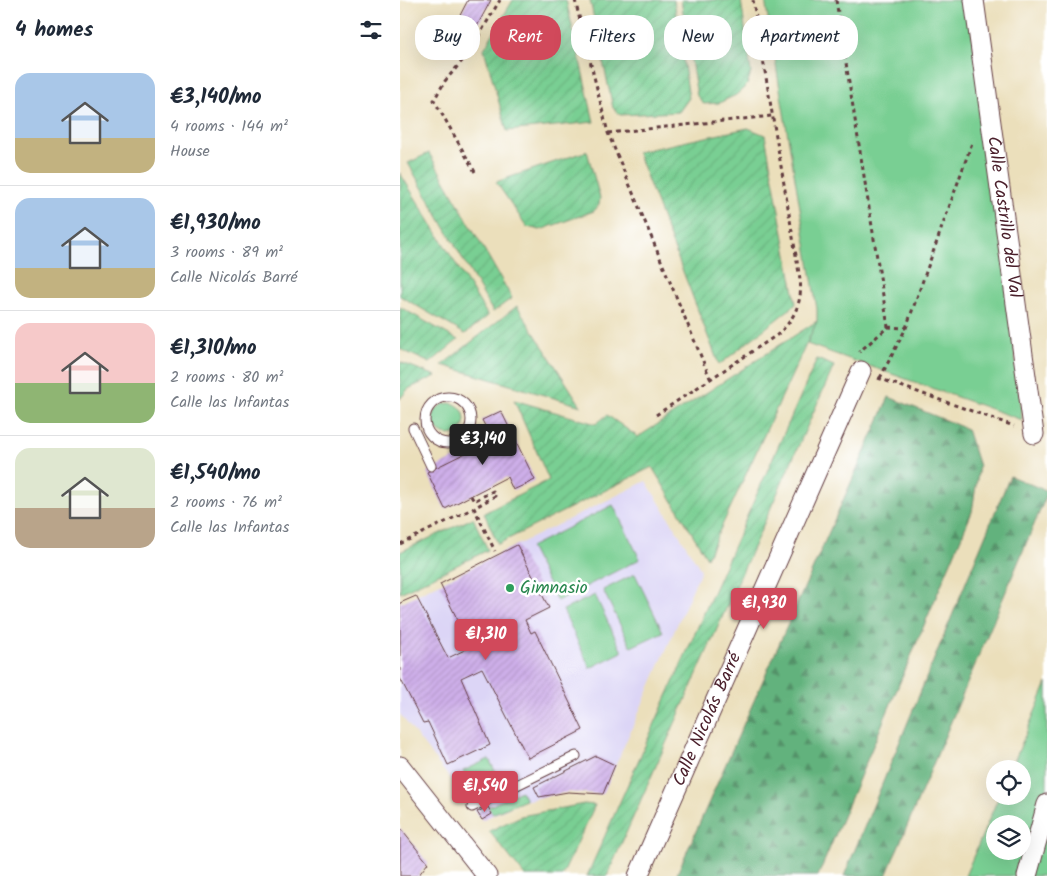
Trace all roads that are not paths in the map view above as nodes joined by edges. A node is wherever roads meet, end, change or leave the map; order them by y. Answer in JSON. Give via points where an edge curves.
{"nodes":[{"id":1,"x":974,"y":0,"type":"edge"},
{"id":2,"x":857,"y":365,"type":"road end"},
{"id":3,"x":471,"y":424,"type":"joint"},
{"id":4,"x":413,"y":428,"type":"dead end"},
{"id":5,"x":1034,"y":434,"type":"road end"},
{"id":6,"x":431,"y":466,"type":"dead end"},
{"id":7,"x":576,"y":756,"type":"dead end"},
{"id":8,"x":400,"y":766,"type":"edge"},
{"id":9,"x":1047,"y":804,"type":"edge"},
{"id":10,"x":472,"y":806,"type":"dead end"},
{"id":11,"x":487,"y":876,"type":"edge"},
{"id":12,"x":638,"y":876,"type":"edge"},
{"id":13,"x":1027,"y":876,"type":"edge"}],
"edges":[{"from":1,"to":5,"type":"street","name":"Calle Castrillo del Val"},
{"from":2,"to":12,"type":"street","name":"Calle Nicolás Barré"},
{"from":3,"to":3,"type":"lane","via":[[469,409],[457,398],[441,398],[428,407],[425,415],[431,436],[443,443],[450,444],[463,438]]},
{"from":4,"to":6,"type":"lane"},
{"from":7,"to":10,"type":"lane"},
{"from":8,"to":11,"type":"street"},
{"from":9,"to":13,"type":"street"}]}
